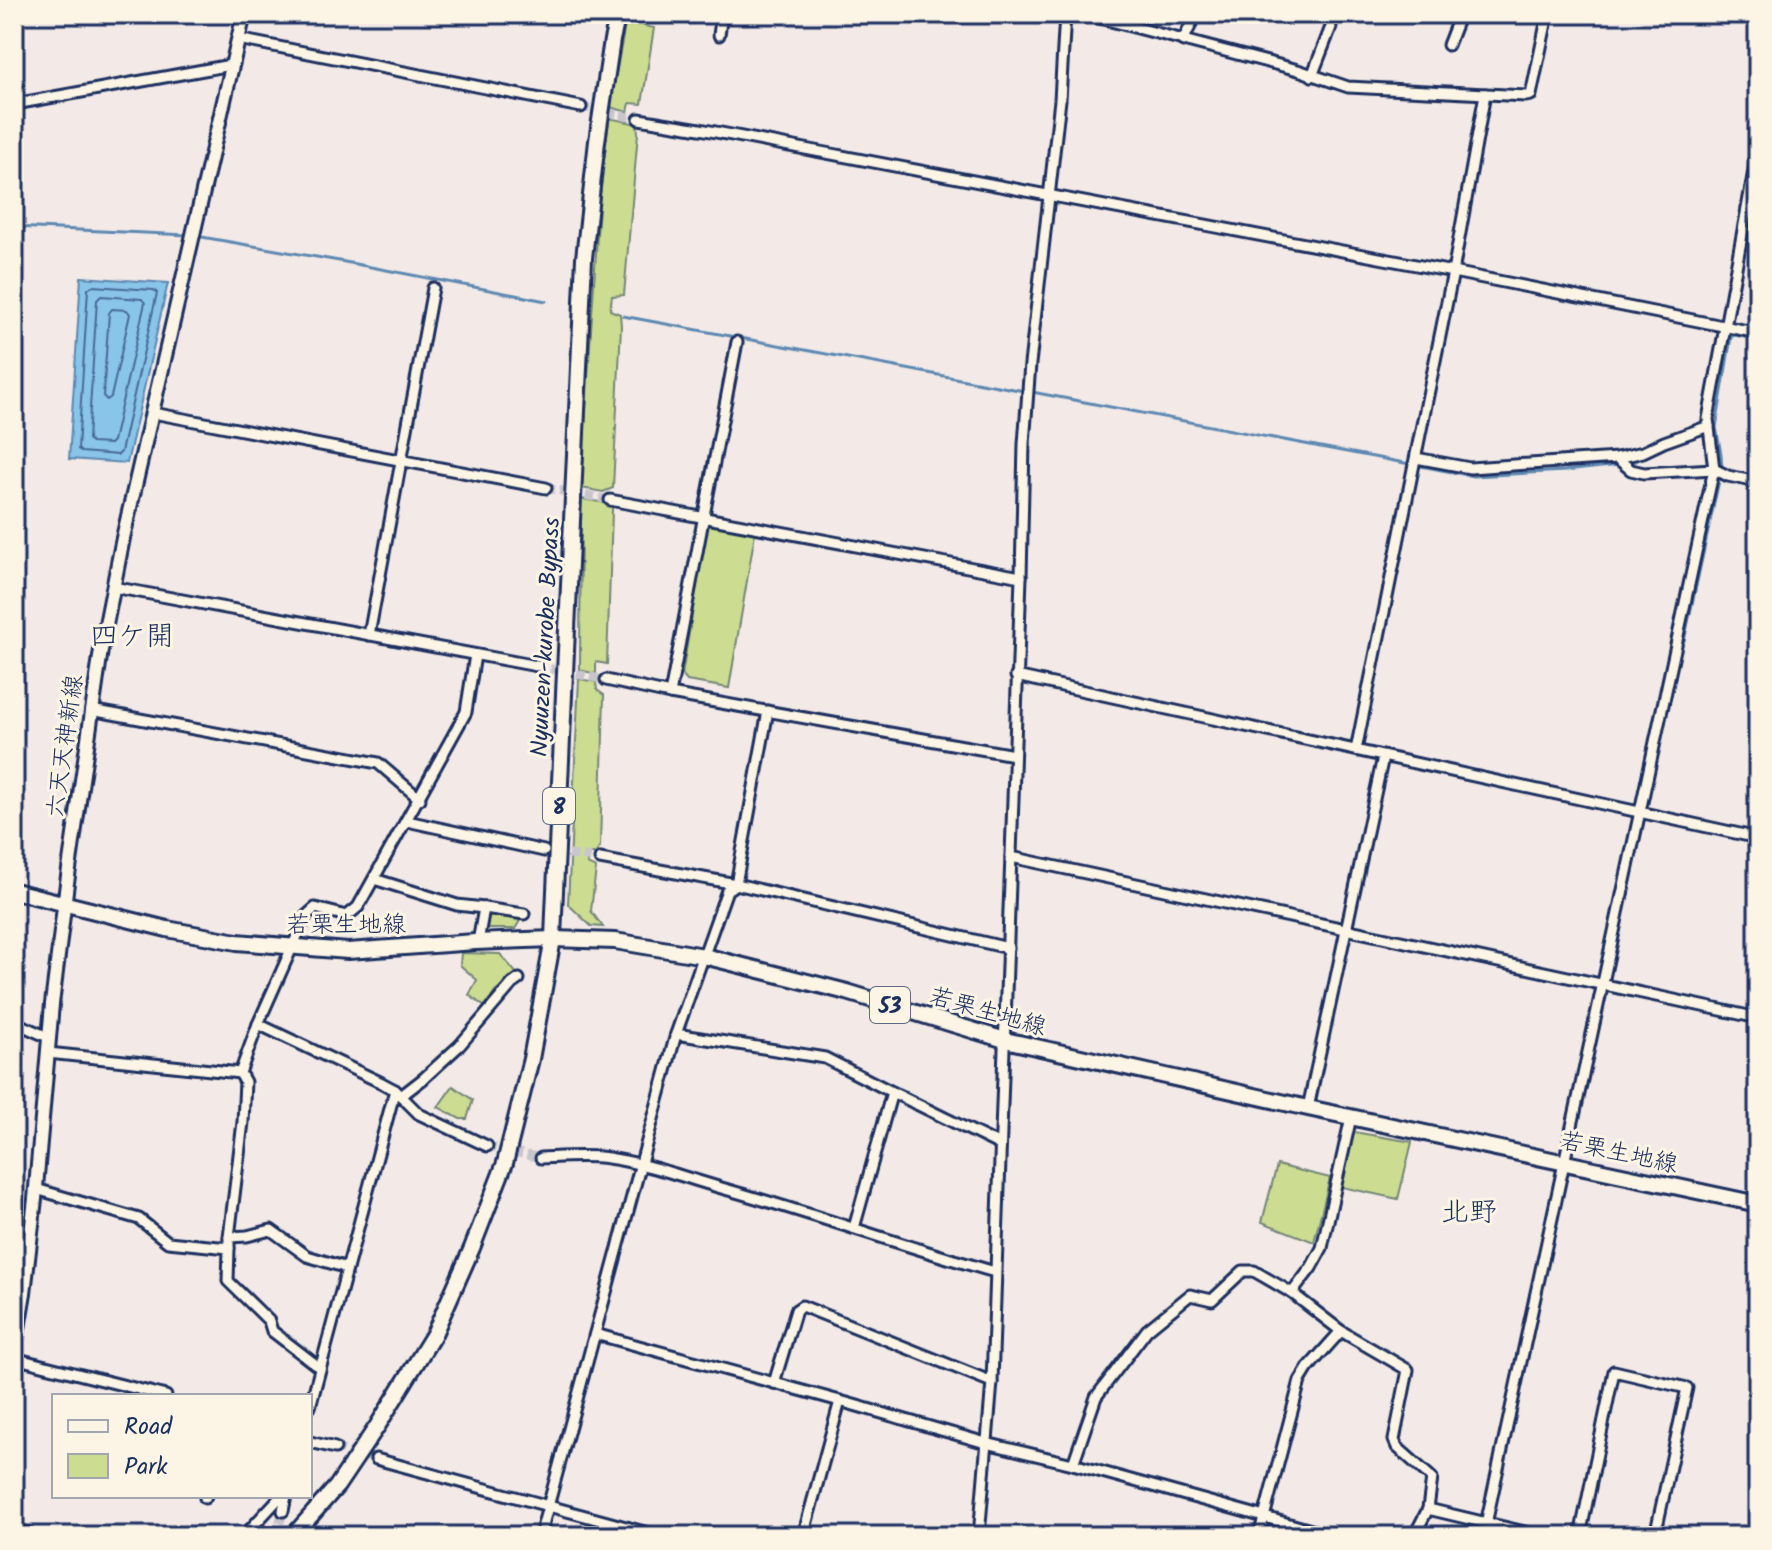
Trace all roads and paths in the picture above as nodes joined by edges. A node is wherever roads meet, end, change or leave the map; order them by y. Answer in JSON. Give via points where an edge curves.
{"nodes":[{"id":1,"x":244,"y":14,"type":"edge"},
{"id":2,"x":618,"y":14,"type":"edge"},
{"id":3,"x":722,"y":14,"type":"edge"},
{"id":4,"x":1065,"y":14,"type":"edge"},
{"id":5,"x":1084,"y":14,"type":"edge"},
{"id":6,"x":1196,"y":14,"type":"edge"},
{"id":7,"x":1460,"y":14,"type":"edge"},
{"id":8,"x":1548,"y":14,"type":"edge"},
{"id":9,"x":1735,"y":14,"type":"edge"},
{"id":10,"x":1758,"y":19,"type":"edge"},
{"id":11,"x":1331,"y":27,"type":"dead end"},
{"id":12,"x":719,"y":35,"type":"dead end"},
{"id":13,"x":238,"y":39,"type":"junction"},
{"id":14,"x":1183,"y":41,"type":"junction"},
{"id":15,"x":1448,"y":45,"type":"dead end"},
{"id":16,"x":231,"y":65,"type":"junction"},
{"id":17,"x":1312,"y":76,"type":"junction"},
{"id":18,"x":1485,"y":94,"type":"junction"},
{"id":19,"x":15,"y":104,"type":"edge"},
{"id":20,"x":581,"y":107,"type":"tunnel mouth"},
{"id":21,"x":639,"y":119,"type":"tunnel mouth"},
{"id":22,"x":1758,"y":149,"type":"edge"},
{"id":23,"x":1048,"y":195,"type":"junction"},
{"id":24,"x":1453,"y":272,"type":"junction"},
{"id":25,"x":433,"y":288,"type":"dead end"},
{"id":26,"x":1726,"y":326,"type":"junction"},
{"id":27,"x":1758,"y":333,"type":"edge"},
{"id":28,"x":737,"y":342,"type":"dead end"},
{"id":29,"x":153,"y":413,"type":"junction"},
{"id":30,"x":1709,"y":426,"type":"junction"},
{"id":31,"x":1416,"y":458,"type":"junction"},
{"id":32,"x":1617,"y":458,"type":"junction"},
{"id":33,"x":401,"y":460,"type":"junction"},
{"id":34,"x":1714,"y":469,"type":"junction"},
{"id":35,"x":1758,"y":482,"type":"edge"},
{"id":36,"x":546,"y":488,"type":"tunnel mouth"},
{"id":37,"x":610,"y":500,"type":"tunnel mouth"},
{"id":38,"x":703,"y":517,"type":"junction"},
{"id":39,"x":1021,"y":577,"type":"junction"},
{"id":40,"x":113,"y":587,"type":"junction"},
{"id":41,"x":369,"y":635,"type":"junction"},
{"id":42,"x":475,"y":655,"type":"junction"},
{"id":43,"x":537,"y":666,"type":"tunnel mouth"},
{"id":44,"x":1016,"y":676,"type":"junction"},
{"id":45,"x":606,"y":680,"type":"tunnel mouth"},
{"id":46,"x":670,"y":694,"type":"junction"},
{"id":47,"x":91,"y":710,"type":"junction"},
{"id":48,"x":768,"y":711,"type":"junction"},
{"id":49,"x":1356,"y":750,"type":"junction"},
{"id":50,"x":1014,"y":755,"type":"junction"},
{"id":51,"x":1383,"y":757,"type":"junction"},
{"id":52,"x":420,"y":799,"type":"junction"},
{"id":53,"x":1639,"y":813,"type":"junction"},
{"id":54,"x":407,"y":821,"type":"junction"},
{"id":55,"x":1758,"y":838,"type":"edge"},
{"id":56,"x":544,"y":851,"type":"tunnel mouth"},
{"id":57,"x":1011,"y":857,"type":"junction"},
{"id":58,"x":600,"y":859,"type":"tunnel mouth"},
{"id":59,"x":374,"y":879,"type":"junction"},
{"id":60,"x":736,"y":884,"type":"junction"},
{"id":61,"x":14,"y":891,"type":"edge"},
{"id":62,"x":64,"y":904,"type":"junction"},
{"id":63,"x":484,"y":908,"type":"junction"},
{"id":64,"x":524,"y":914,"type":"dead end"},
{"id":65,"x":1346,"y":929,"type":"junction"},
{"id":66,"x":553,"y":939,"type":"junction"},
{"id":67,"x":478,"y":942,"type":"junction"},
{"id":68,"x":292,"y":947,"type":"junction"},
{"id":69,"x":1008,"y":948,"type":"junction"},
{"id":70,"x":704,"y":956,"type":"junction"},
{"id":71,"x":519,"y":979,"type":"dead end"},
{"id":72,"x":1602,"y":985,"type":"junction"},
{"id":73,"x":1758,"y":1018,"type":"edge"},
{"id":74,"x":14,"y":1022,"type":"edge"},
{"id":75,"x":258,"y":1024,"type":"junction"},
{"id":76,"x":676,"y":1034,"type":"junction"},
{"id":77,"x":50,"y":1038,"type":"junction"},
{"id":78,"x":1005,"y":1040,"type":"junction"},
{"id":79,"x":48,"y":1053,"type":"junction"},
{"id":80,"x":240,"y":1073,"type":"junction"},
{"id":81,"x":892,"y":1092,"type":"junction"},
{"id":82,"x":398,"y":1093,"type":"junction"},
{"id":83,"x":1308,"y":1108,"type":"junction"},
{"id":84,"x":1351,"y":1117,"type":"junction"},
{"id":85,"x":1000,"y":1145,"type":"junction"},
{"id":86,"x":487,"y":1146,"type":"tunnel mouth"},
{"id":87,"x":541,"y":1158,"type":"tunnel mouth"},
{"id":88,"x":1565,"y":1163,"type":"junction"},
{"id":89,"x":642,"y":1166,"type":"junction"},
{"id":90,"x":36,"y":1189,"type":"junction"},
{"id":91,"x":1758,"y":1204,"type":"edge"},
{"id":92,"x":854,"y":1228,"type":"junction"},
{"id":93,"x":229,"y":1237,"type":"junction"},
{"id":94,"x":14,"y":1245,"type":"edge"},
{"id":95,"x":229,"y":1248,"type":"junction"},
{"id":96,"x":29,"y":1251,"type":"junction"},
{"id":97,"x":347,"y":1268,"type":"junction"},
{"id":98,"x":995,"y":1272,"type":"junction"},
{"id":99,"x":1292,"y":1293,"type":"junction"},
{"id":100,"x":1341,"y":1331,"type":"junction"},
{"id":101,"x":595,"y":1334,"type":"junction"},
{"id":102,"x":14,"y":1355,"type":"edge"},
{"id":103,"x":320,"y":1368,"type":"junction"},
{"id":104,"x":992,"y":1382,"type":"junction"},
{"id":105,"x":774,"y":1383,"type":"junction"},
{"id":106,"x":159,"y":1394,"type":"edge"},
{"id":107,"x":312,"y":1399,"type":"edge"},
{"id":108,"x":840,"y":1401,"type":"junction"},
{"id":109,"x":312,"y":1442,"type":"edge"},
{"id":110,"x":986,"y":1443,"type":"junction"},
{"id":111,"x":335,"y":1448,"type":"tunnel mouth"},
{"id":112,"x":376,"y":1459,"type":"tunnel mouth"},
{"id":113,"x":1073,"y":1464,"type":"junction"},
{"id":114,"x":282,"y":1498,"type":"edge"},
{"id":115,"x":284,"y":1498,"type":"edge"},
{"id":116,"x":548,"y":1506,"type":"junction"},
{"id":117,"x":1428,"y":1509,"type":"junction"},
{"id":118,"x":283,"y":1511,"type":"tunnel mouth"},
{"id":119,"x":1264,"y":1517,"type":"junction"},
{"id":120,"x":1486,"y":1524,"type":"junction"},
{"id":121,"x":14,"y":1527,"type":"edge"},
{"id":122,"x":33,"y":1536,"type":"edge"},
{"id":123,"x":244,"y":1536,"type":"edge"},
{"id":124,"x":293,"y":1536,"type":"edge"},
{"id":125,"x":540,"y":1536,"type":"edge"},
{"id":126,"x":659,"y":1536,"type":"edge"},
{"id":127,"x":803,"y":1536,"type":"edge"},
{"id":128,"x":980,"y":1536,"type":"edge"},
{"id":129,"x":1259,"y":1536,"type":"edge"},
{"id":130,"x":1333,"y":1536,"type":"edge"},
{"id":131,"x":1414,"y":1536,"type":"edge"},
{"id":132,"x":1541,"y":1536,"type":"edge"},
{"id":133,"x":1580,"y":1536,"type":"edge"},
{"id":134,"x":1655,"y":1536,"type":"edge"}],
"edges":[{"from":1,"to":13,"type":"main road","name":"六天天神新線"},
{"from":2,"to":66,"type":"main road","name":"Nyuuzen-kurobe Bypass","number":"8","via":[[584,258]]},
{"from":3,"to":12,"type":"street"},
{"from":4,"to":23,"type":"street"},
{"from":5,"to":14,"type":"street"},
{"from":6,"to":14,"type":"street"},
{"from":7,"to":15,"type":"street"},
{"from":8,"to":18,"type":"street","via":[[1531,95]]},
{"from":9,"to":10,"type":"street"},
{"from":11,"to":17,"type":"street"},
{"from":13,"to":16,"type":"main road","name":"六天天神新線"},
{"from":13,"to":20,"type":"street"},
{"from":14,"to":17,"type":"street"},
{"from":16,"to":19,"type":"street"},
{"from":16,"to":29,"type":"main road","name":"六天天神新線"},
{"from":17,"to":18,"type":"street","via":[[1348,87]]},
{"from":18,"to":24,"type":"street"},
{"from":21,"to":23,"type":"street"},
{"from":22,"to":26,"type":"street"},
{"from":23,"to":24,"type":"street"},
{"from":23,"to":39,"type":"street","via":[[1024,444]]},
{"from":24,"to":26,"type":"street"},
{"from":24,"to":31,"type":"street"},
{"from":25,"to":33,"type":"street"},
{"from":26,"to":27,"type":"street"},
{"from":26,"to":30,"type":"street"},
{"from":28,"to":38,"type":"street"},
{"from":29,"to":33,"type":"street"},
{"from":29,"to":40,"type":"main road","name":"六天天神新線"},
{"from":30,"to":32,"type":"street"},
{"from":30,"to":34,"type":"street"},
{"from":31,"to":32,"type":"street","via":[[1470,468]]},
{"from":31,"to":49,"type":"street"},
{"from":32,"to":34,"type":"street","via":[[1644,473]]},
{"from":33,"to":36,"type":"street"},
{"from":33,"to":41,"type":"street"},
{"from":34,"to":35,"type":"street"},
{"from":34,"to":53,"type":"street"},
{"from":37,"to":38,"type":"street"},
{"from":38,"to":39,"type":"street"},
{"from":38,"to":46,"type":"street"},
{"from":39,"to":44,"type":"street"},
{"from":40,"to":41,"type":"street"},
{"from":40,"to":47,"type":"main road","name":"六天天神新線"},
{"from":41,"to":42,"type":"street"},
{"from":42,"to":43,"type":"street"},
{"from":42,"to":52,"type":"street","via":[[466,712]]},
{"from":44,"to":49,"type":"street"},
{"from":44,"to":50,"type":"street"},
{"from":45,"to":46,"type":"street"},
{"from":46,"to":48,"type":"street"},
{"from":47,"to":52,"type":"street","via":[[378,763]]},
{"from":47,"to":62,"type":"main road","name":"六天天神新線"},
{"from":48,"to":50,"type":"street"},
{"from":48,"to":60,"type":"street"},
{"from":49,"to":51,"type":"street"},
{"from":50,"to":57,"type":"street"},
{"from":51,"to":53,"type":"street"},
{"from":51,"to":65,"type":"street"},
{"from":52,"to":54,"type":"street"},
{"from":53,"to":55,"type":"street"},
{"from":53,"to":72,"type":"street"},
{"from":54,"to":56,"type":"street"},
{"from":54,"to":59,"type":"street"},
{"from":57,"to":65,"type":"street"},
{"from":57,"to":69,"type":"street"},
{"from":58,"to":60,"type":"street"},
{"from":59,"to":63,"type":"street"},
{"from":59,"to":68,"type":"street","via":[[347,916],[315,908]]},
{"from":60,"to":69,"type":"street"},
{"from":60,"to":70,"type":"street","via":[[727,890]]},
{"from":61,"to":62,"type":"main road","name":"若栗生地線","number":"53"},
{"from":62,"to":68,"type":"main road","name":"若栗生地線","number":"53","via":[[167,929]]},
{"from":62,"to":77,"type":"main road","name":"六天天神新線"},
{"from":63,"to":64,"type":"street"},
{"from":63,"to":67,"type":"street"},
{"from":65,"to":72,"type":"street"},
{"from":65,"to":83,"type":"street"},
{"from":66,"to":67,"type":"main road","name":"若栗生地線","number":"53"},
{"from":66,"to":70,"type":"main road","name":"若栗生地線","number":"53","via":[[615,941]]},
{"from":66,"to":124,"type":"main road","name":"Nyuuzen-kurobe Bypass","number":"8","via":[[505,1163],[472,1248],[434,1334],[378,1425],[337,1486]]},
{"from":67,"to":68,"type":"main road","name":"若栗生地線","number":"53","via":[[348,951]]},
{"from":68,"to":75,"type":"street"},
{"from":69,"to":78,"type":"street"},
{"from":70,"to":76,"type":"street"},
{"from":70,"to":78,"type":"main road","name":"若栗生地線","number":"53"},
{"from":71,"to":82,"type":"street","via":[[452,1053]]},
{"from":72,"to":73,"type":"street"},
{"from":72,"to":88,"type":"street"},
{"from":74,"to":77,"type":"street"},
{"from":75,"to":80,"type":"street"},
{"from":75,"to":82,"type":"street"},
{"from":76,"to":81,"type":"street","via":[[825,1058]]},
{"from":76,"to":89,"type":"street"},
{"from":77,"to":79,"type":"main road","name":"六天天神新線"},
{"from":78,"to":83,"type":"main road","name":"若栗生地線","number":"53"},
{"from":78,"to":85,"type":"street"},
{"from":79,"to":80,"type":"street"},
{"from":79,"to":90,"type":"main road","name":"六天天神新線"},
{"from":80,"to":93,"type":"street","via":[[245,1082],[243,1122]]},
{"from":81,"to":85,"type":"street"},
{"from":81,"to":92,"type":"street"},
{"from":82,"to":86,"type":"street","via":[[419,1114]]},
{"from":82,"to":97,"type":"street"},
{"from":83,"to":84,"type":"main road","name":"若栗生地線","number":"53"},
{"from":84,"to":88,"type":"main road","name":"若栗生地線","number":"53"},
{"from":84,"to":99,"type":"street","via":[[1322,1248]]},
{"from":85,"to":98,"type":"street"},
{"from":87,"to":89,"type":"street","via":[[590,1156]]},
{"from":88,"to":91,"type":"main road","name":"若栗生地線","number":"53"},
{"from":88,"to":120,"type":"street"},
{"from":89,"to":92,"type":"street"},
{"from":89,"to":101,"type":"street"},
{"from":90,"to":95,"type":"street","via":[[139,1219],[168,1242]]},
{"from":90,"to":96,"type":"main road","name":"六天天神新線"},
{"from":92,"to":98,"type":"street"},
{"from":93,"to":95,"type":"street"},
{"from":93,"to":97,"type":"street","via":[[271,1230],[307,1256]]},
{"from":94,"to":96,"type":"street"},
{"from":95,"to":103,"type":"street","via":[[228,1281],[269,1321],[272,1331]]},
{"from":96,"to":102,"type":"main road","name":"六天天神新線"},
{"from":97,"to":103,"type":"street"},
{"from":98,"to":104,"type":"street"},
{"from":99,"to":100,"type":"street"},
{"from":99,"to":113,"type":"street","via":[[1254,1271],[1243,1271],[1212,1300],[1190,1295],[1147,1330],[1096,1397]]},
{"from":100,"to":117,"type":"street","via":[[1408,1370],[1394,1440],[1432,1478]]},
{"from":100,"to":119,"type":"street","via":[[1300,1381]]},
{"from":101,"to":105,"type":"street"},
{"from":101,"to":116,"type":"street"},
{"from":102,"to":106,"type":"street"},
{"from":103,"to":107,"type":"street"},
{"from":104,"to":105,"type":"street","via":[[802,1306],[796,1310]]},
{"from":104,"to":110,"type":"street"},
{"from":105,"to":108,"type":"street"},
{"from":108,"to":110,"type":"street"},
{"from":108,"to":127,"type":"street"},
{"from":109,"to":111,"type":"street"},
{"from":110,"to":113,"type":"street"},
{"from":110,"to":128,"type":"street"},
{"from":112,"to":116,"type":"street"},
{"from":113,"to":119,"type":"street"},
{"from":114,"to":123,"type":"street"},
{"from":115,"to":118,"type":"street"},
{"from":116,"to":125,"type":"street"},
{"from":116,"to":126,"type":"street"},
{"from":117,"to":120,"type":"street"},
{"from":117,"to":131,"type":"street"},
{"from":119,"to":129,"type":"street"},
{"from":119,"to":130,"type":"street"},
{"from":120,"to":132,"type":"street"},
{"from":121,"to":122,"type":"street"},
{"from":133,"to":134,"type":"street","via":[[1614,1371],[1687,1388]]}]}
